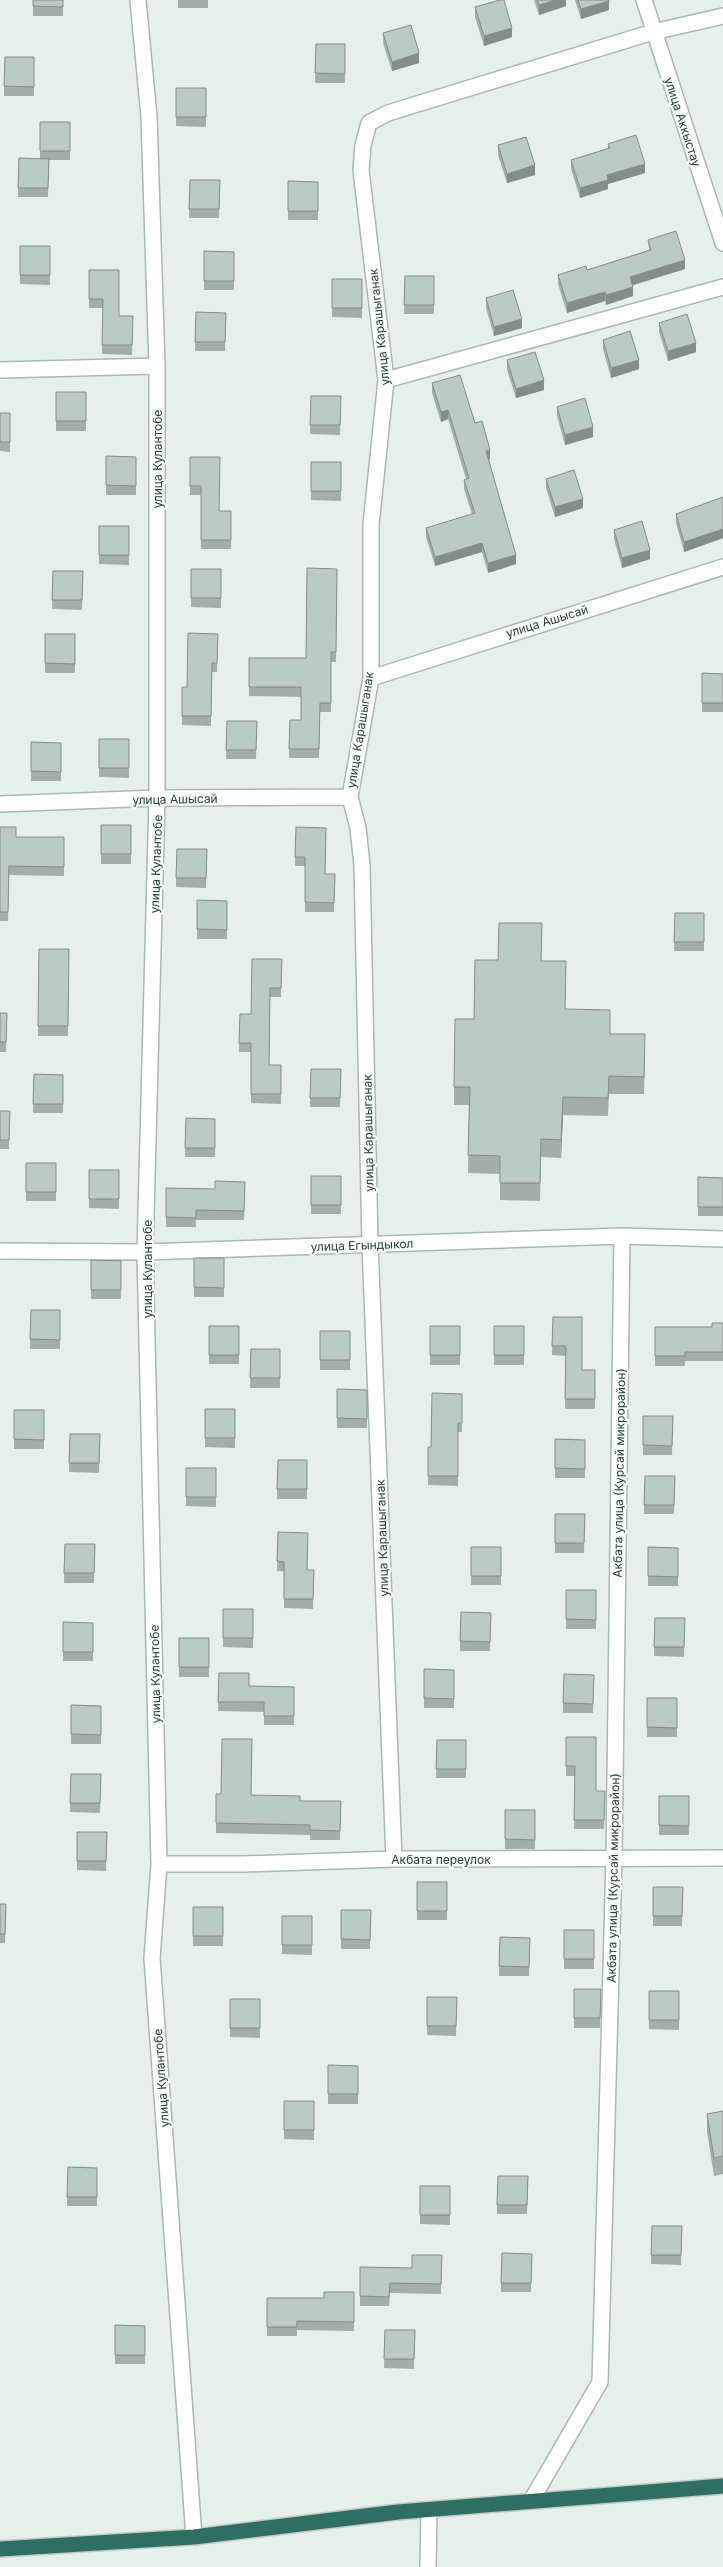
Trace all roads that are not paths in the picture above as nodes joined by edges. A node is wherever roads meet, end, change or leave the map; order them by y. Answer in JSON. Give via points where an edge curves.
{"nodes":[{"id":1,"x":138,"y":0,"type":"edge"},
{"id":2,"x":644,"y":0,"type":"edge"},
{"id":3,"x":723,"y":16,"type":"edge"},
{"id":4,"x":654,"y":32,"type":"junction"},
{"id":5,"x":723,"y":244,"type":"edge"},
{"id":6,"x":723,"y":287,"type":"edge"},
{"id":7,"x":157,"y":366,"type":"junction"},
{"id":8,"x":0,"y":370,"type":"edge"},
{"id":9,"x":386,"y":380,"type":"junction"},
{"id":10,"x":723,"y":567,"type":"edge"},
{"id":11,"x":371,"y":678,"type":"junction"},
{"id":12,"x":350,"y":797,"type":"junction"},
{"id":13,"x":157,"y":798,"type":"junction"},
{"id":14,"x":0,"y":804,"type":"edge"},
{"id":15,"x":622,"y":1236,"type":"junction"},
{"id":16,"x":723,"y":1238,"type":"edge"},
{"id":17,"x":370,"y":1244,"type":"junction"},
{"id":18,"x":0,"y":1251,"type":"edge"},
{"id":19,"x":145,"y":1252,"type":"junction"},
{"id":20,"x":614,"y":1858,"type":"junction"},
{"id":21,"x":723,"y":1858,"type":"edge"},
{"id":22,"x":394,"y":1859,"type":"junction"},
{"id":23,"x":159,"y":1864,"type":"junction"},
{"id":24,"x":723,"y":2486,"type":"edge"},
{"id":25,"x":531,"y":2501,"type":"junction"},
{"id":26,"x":429,"y":2510,"type":"junction"},
{"id":27,"x":194,"y":2537,"type":"junction"},
{"id":28,"x":0,"y":2549,"type":"edge"},
{"id":29,"x":428,"y":2567,"type":"edge"}],
"edges":[{"from":1,"to":7,"type":"street","name":"улица Кулантобе","via":[[149,118]]},
{"from":2,"to":4,"type":"street","name":"улица Аккыстау"},
{"from":3,"to":4,"type":"street","name":"улица Карашыганак"},
{"from":4,"to":5,"type":"street","name":"улица Аккыстау"},
{"from":4,"to":9,"type":"street","name":"улица Карашыганак","via":[[388,113],[370,123],[362,145],[361,170]]},
{"from":6,"to":9,"type":"street"},
{"from":7,"to":8,"type":"street"},
{"from":7,"to":13,"type":"street","name":"улица Кулантобе"},
{"from":9,"to":11,"type":"street","name":"улица Карашыганак","via":[[371,526]]},
{"from":10,"to":11,"type":"street","name":"улица Ашысай"},
{"from":11,"to":12,"type":"street","name":"улица Карашыганак"},
{"from":12,"to":13,"type":"street","name":"улица Ашысай"},
{"from":12,"to":17,"type":"street","name":"улица Карашыганак","via":[[362,865]]},
{"from":13,"to":14,"type":"street","name":"улица Ашысай"},
{"from":13,"to":19,"type":"street","name":"улица Кулантобе"},
{"from":15,"to":16,"type":"street","name":"улица Егындыкол"},
{"from":15,"to":17,"type":"street","name":"улица Егындыкол"},
{"from":15,"to":20,"type":"street","name":"Акбата улица (Курсай микрорайон)"},
{"from":17,"to":19,"type":"street","name":"улица Егындыкол"},
{"from":17,"to":22,"type":"street","name":"улица Карашыганак"},
{"from":18,"to":19,"type":"street","name":"улица Егындыкол"},
{"from":19,"to":23,"type":"street","name":"улица Кулантобе"},
{"from":20,"to":21,"type":"street","name":"Акбата переулок"},
{"from":20,"to":22,"type":"street","name":"Акбата переулок"},
{"from":20,"to":25,"type":"street","name":"Акбата улица (Курсай микрорайон)","via":[[600,2382]]},
{"from":22,"to":23,"type":"street","name":"Акбата переулок"},
{"from":23,"to":27,"type":"street","name":"улица Кулантобе","via":[[152,1958]]},
{"from":24,"to":25,"type":"highway"},
{"from":25,"to":26,"type":"highway"},
{"from":26,"to":27,"type":"highway"},
{"from":26,"to":29,"type":"street"},
{"from":27,"to":28,"type":"highway"}]}
